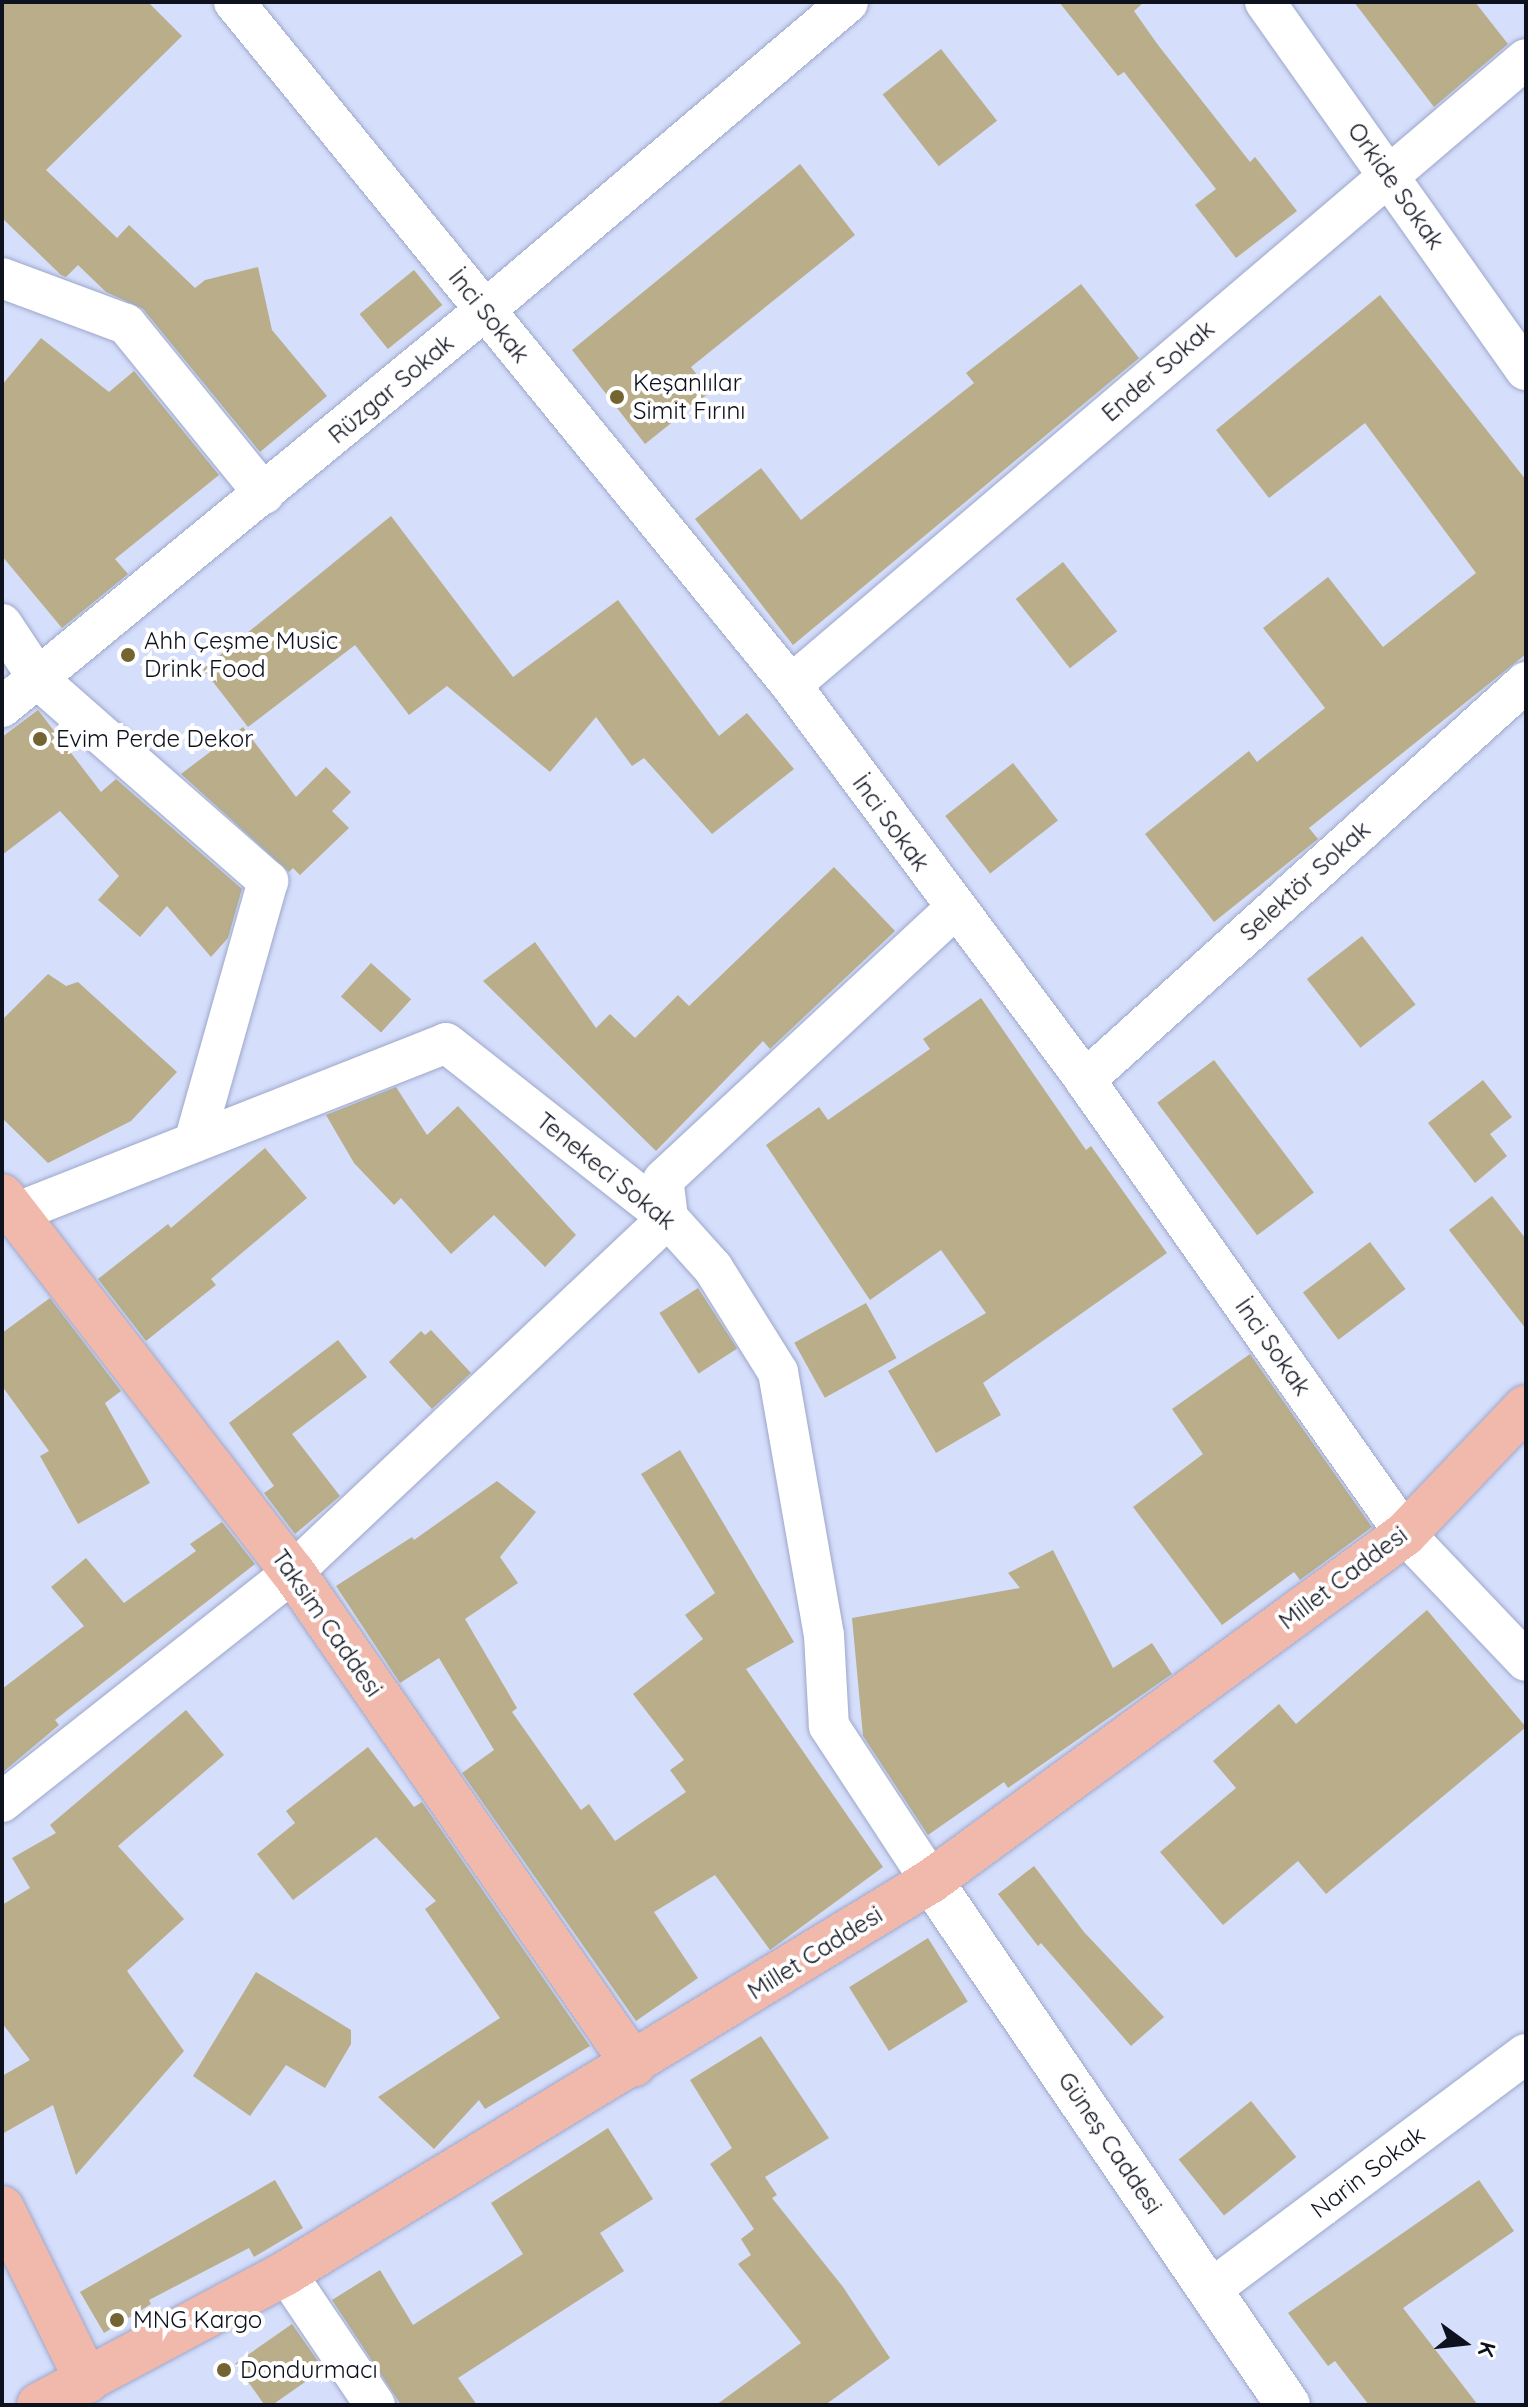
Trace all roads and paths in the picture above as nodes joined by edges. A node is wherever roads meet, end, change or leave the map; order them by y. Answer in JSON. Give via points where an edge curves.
{"nodes":[{"id":1,"x":234,"y":2,"type":"edge"},
{"id":2,"x":848,"y":2,"type":"edge"},
{"id":3,"x":1265,"y":2,"type":"edge"},
{"id":4,"x":1526,"y":59,"type":"edge"},
{"id":5,"x":1387,"y":174,"type":"junction"},
{"id":6,"x":2,"y":278,"type":"edge"},
{"id":7,"x":484,"y":311,"type":"junction"},
{"id":8,"x":1526,"y":370,"type":"edge"},
{"id":9,"x":264,"y":494,"type":"junction"},
{"id":10,"x":2,"y":624,"type":"edge"},
{"id":11,"x":39,"y":680,"type":"junction"},
{"id":12,"x":1526,"y":682,"type":"edge"},
{"id":13,"x":791,"y":685,"type":"junction"},
{"id":14,"x":2,"y":707,"type":"edge"},
{"id":15,"x":954,"y":910,"type":"junction"},
{"id":16,"x":1085,"y":1080,"type":"junction"},
{"id":17,"x":194,"y":1142,"type":"junction"},
{"id":18,"x":9,"y":1204,"type":"edge"},
{"id":19,"x":668,"y":1218,"type":"junction"},
{"id":20,"x":1526,"y":1407,"type":"edge"},
{"id":21,"x":1405,"y":1534,"type":"junction"},
{"id":22,"x":293,"y":1572,"type":"junction"},
{"id":23,"x":1526,"y":1661,"type":"edge"},
{"id":24,"x":2,"y":1802,"type":"edge"},
{"id":25,"x":931,"y":1881,"type":"junction"},
{"id":26,"x":1526,"y":2054,"type":"edge"},
{"id":27,"x":634,"y":2065,"type":"junction"},
{"id":28,"x":2,"y":2208,"type":"edge"},
{"id":29,"x":286,"y":2273,"type":"junction"},
{"id":30,"x":1210,"y":2290,"type":"junction"},
{"id":31,"x":87,"y":2381,"type":"junction"},
{"id":32,"x":39,"y":2405,"type":"edge"},
{"id":33,"x":375,"y":2405,"type":"edge"},
{"id":34,"x":1288,"y":2405,"type":"edge"}],
"edges":[{"from":1,"to":7,"type":"street","name":"İnci Sokak"},
{"from":2,"to":7,"type":"street","name":"Rüzgar Sokak"},
{"from":3,"to":5,"type":"street","name":"Orkide Sokak"},
{"from":4,"to":5,"type":"street","name":"Ender Sokak"},
{"from":5,"to":8,"type":"street","name":"Orkide Sokak"},
{"from":5,"to":13,"type":"street","name":"Ender Sokak"},
{"from":6,"to":9,"type":"street","via":[[126,324]]},
{"from":7,"to":9,"type":"street","name":"Rüzgar Sokak"},
{"from":7,"to":13,"type":"street","name":"İnci Sokak"},
{"from":9,"to":11,"type":"street","name":"Rüzgar Sokak"},
{"from":10,"to":11,"type":"street"},
{"from":11,"to":14,"type":"street","name":"Rüzgar Sokak"},
{"from":11,"to":17,"type":"street","via":[[268,881]]},
{"from":12,"to":16,"type":"street","name":"Selektör Sokak"},
{"from":13,"to":15,"type":"street","name":"İnci Sokak"},
{"from":15,"to":16,"type":"street","name":"İnci Sokak"},
{"from":15,"to":19,"type":"street","via":[[663,1180]]},
{"from":16,"to":21,"type":"street","name":"İnci Sokak"},
{"from":17,"to":18,"type":"street","name":"Tenekeci Sokak"},
{"from":17,"to":19,"type":"street","name":"Tenekeci Sokak","via":[[446,1043]]},
{"from":18,"to":22,"type":"main road","name":"Taksim Caddesi"},
{"from":19,"to":22,"type":"street"},
{"from":19,"to":25,"type":"street","name":"Tenekeci Sokak","via":[[713,1268],[778,1372],[824,1635],[829,1726]]},
{"from":20,"to":21,"type":"main road","name":"Millet Caddesi"},
{"from":21,"to":23,"type":"street","name":"İnci Sokak"},
{"from":21,"to":25,"type":"main road","name":"Millet Caddesi"},
{"from":22,"to":24,"type":"street"},
{"from":22,"to":27,"type":"main road","name":"Taksim Caddesi"},
{"from":25,"to":27,"type":"main road","name":"Millet Caddesi"},
{"from":25,"to":30,"type":"street","name":"Güneş Caddesi"},
{"from":26,"to":30,"type":"street","name":"Narin Sokak"},
{"from":27,"to":29,"type":"main road","name":"Millet Caddesi"},
{"from":28,"to":31,"type":"main road"},
{"from":29,"to":31,"type":"main road","name":"Millet Caddesi"},
{"from":29,"to":33,"type":"street"},
{"from":30,"to":34,"type":"street","name":"Güneş Caddesi"},
{"from":31,"to":32,"type":"main road","name":"Millet Caddesi"}]}
